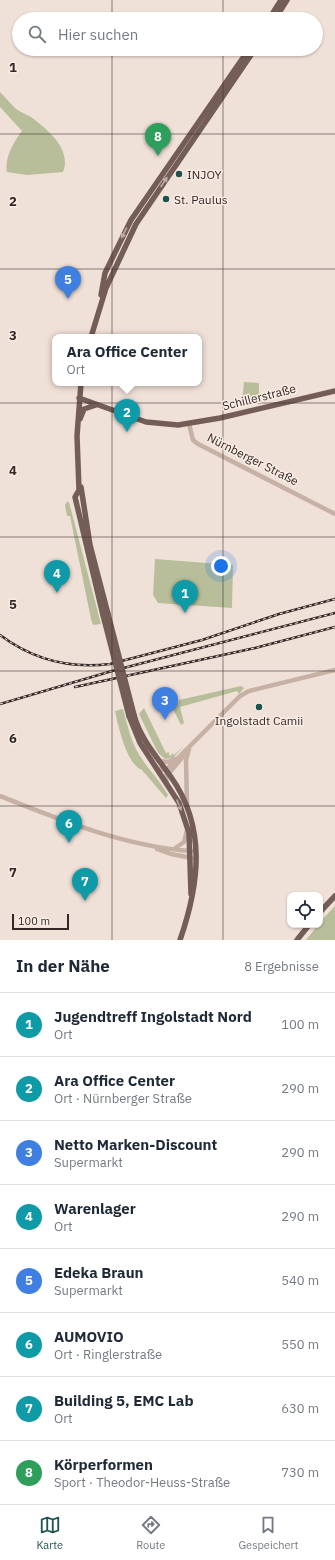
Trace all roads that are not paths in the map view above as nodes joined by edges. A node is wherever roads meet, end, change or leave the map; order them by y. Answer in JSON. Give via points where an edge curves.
{"nodes":[{"id":1,"x":281,"y":0,"type":"edge"},
{"id":2,"x":287,"y":0,"type":"edge"},
{"id":3,"x":273,"y":12,"type":"edge"},
{"id":4,"x":279,"y":12,"type":"edge"},
{"id":5,"x":244,"y":56,"type":"edge"},
{"id":6,"x":250,"y":56,"type":"edge"},
{"id":7,"x":91,"y":334,"type":"edge"},
{"id":8,"x":91,"y":334,"type":"edge"},
{"id":9,"x":81,"y":386,"type":"edge"},
{"id":10,"x":335,"y":391,"type":"edge"},
{"id":11,"x":79,"y":399,"type":"junction"},
{"id":12,"x":98,"y":405,"type":"junction"},
{"id":13,"x":79,"y":423,"type":"junction"},
{"id":14,"x":189,"y":424,"type":"junction"},
{"id":15,"x":74,"y":497,"type":"junction"},
{"id":16,"x":335,"y":514,"type":"edge"},
{"id":17,"x":90,"y":545,"type":"junction"},
{"id":18,"x":106,"y":615,"type":"junction"},
{"id":19,"x":335,"y":670,"type":"edge"},
{"id":20,"x":132,"y":716,"type":"junction"},
{"id":21,"x":189,"y":747,"type":"junction"},
{"id":22,"x":178,"y":757,"type":"junction"},
{"id":23,"x":158,"y":760,"type":"junction"},
{"id":24,"x":157,"y":769,"type":"junction"},
{"id":25,"x":167,"y":772,"type":"junction"},
{"id":26,"x":168,"y":784,"type":"junction"},
{"id":27,"x":0,"y":796,"type":"edge"},
{"id":28,"x":187,"y":807,"type":"junction"},
{"id":29,"x":188,"y":828,"type":"junction"},
{"id":30,"x":152,"y":846,"type":"junction"},
{"id":31,"x":171,"y":849,"type":"junction"},
{"id":32,"x":194,"y":855,"type":"junction"},
{"id":33,"x":335,"y":896,"type":"edge"},
{"id":34,"x":323,"y":909,"type":"edge"},
{"id":35,"x":307,"y":928,"type":"edge"},
{"id":36,"x":180,"y":940,"type":"edge"},
{"id":37,"x":297,"y":940,"type":"edge"}],
"edges":[{"from":1,"to":3,"type":"main road"},
{"from":2,"to":4,"type":"main road"},
{"from":5,"to":7,"type":"main road","one_way":true,"via":[[126,229],[104,276]]},
{"from":8,"to":6,"type":"main road","one_way":true,"via":[[106,288],[136,224]]},
{"from":9,"to":11,"type":"main road"},
{"from":10,"to":14,"type":"main road","name":"Schillerstraße"},
{"from":11,"to":12,"type":"main road"},
{"from":11,"to":13,"type":"main road"},
{"from":11,"to":15,"type":"main road","via":[[76,447],[79,490]]},
{"from":12,"to":13,"type":"main road","via":[[84,409]]},
{"from":12,"to":14,"type":"main road","via":[[146,422]]},
{"from":13,"to":17,"type":"main road","via":[[81,482]]},
{"from":14,"to":16,"type":"street","name":"Nürnberger Straße","via":[[193,440],[198,444]]},
{"from":15,"to":17,"type":"main road","via":[[79,502]]},
{"from":15,"to":18,"type":"main road"},
{"from":17,"to":18,"type":"main road"},
{"from":18,"to":20,"type":"main road","bridge":true},
{"from":19,"to":21,"type":"street","via":[[244,692]]},
{"from":20,"to":23,"type":"main road"},
{"from":20,"to":24,"type":"main road","via":[[137,738]]},
{"from":21,"to":22,"type":"street"},
{"from":21,"to":25,"type":"street","via":[[174,769]]},
{"from":21,"to":28,"type":"street","via":[[186,760]]},
{"from":22,"to":23,"type":"street","via":[[168,762]]},
{"from":22,"to":25,"type":"street"},
{"from":23,"to":25,"type":"main road"},
{"from":24,"to":25,"type":"street"},
{"from":24,"to":26,"type":"main road"},
{"from":25,"to":26,"type":"street"},
{"from":25,"to":28,"type":"main road"},
{"from":26,"to":29,"type":"main road","one_way":true,"via":[[179,803]]},
{"from":27,"to":30,"type":"street","via":[[75,825]]},
{"from":28,"to":32,"type":"main road","via":[[194,828]]},
{"from":29,"to":31,"type":"street","via":[[184,842],[178,848]]},
{"from":29,"to":32,"type":"main road"},
{"from":30,"to":31,"type":"street"},
{"from":30,"to":32,"type":"street","via":[[170,854]]},
{"from":31,"to":32,"type":"street"},
{"from":32,"to":36,"type":"main road","via":[[195,883]]},
{"from":33,"to":34,"type":"main road"},
{"from":35,"to":37,"type":"main road"}]}
